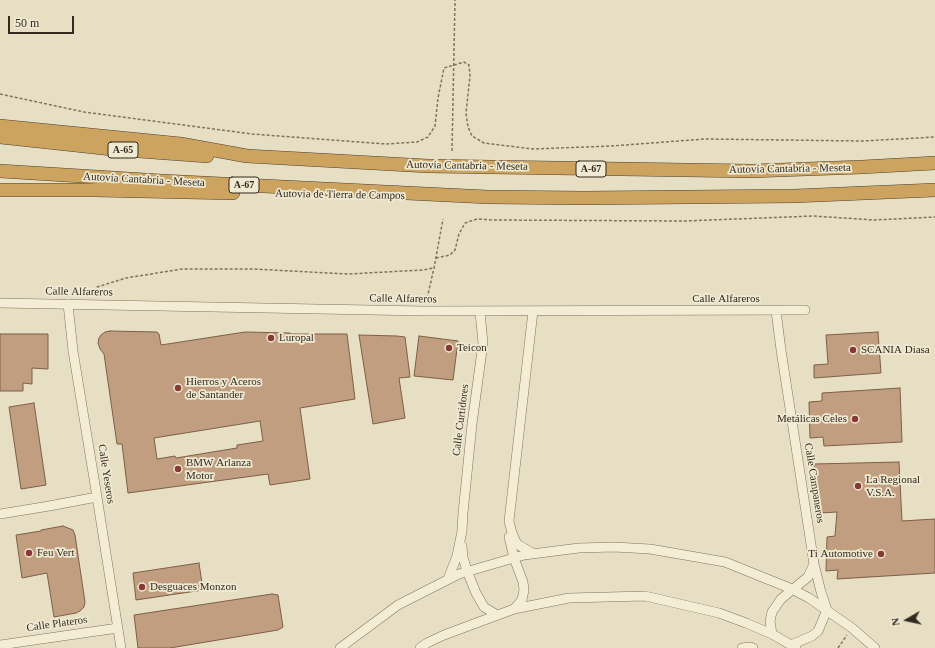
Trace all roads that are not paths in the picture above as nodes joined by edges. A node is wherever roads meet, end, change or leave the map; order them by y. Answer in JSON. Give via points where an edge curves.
{"nodes":[{"id":1,"x":0,"y":126,"type":"edge"},
{"id":2,"x":0,"y":137,"type":"edge"},
{"id":3,"x":247,"y":156,"type":"junction"},
{"id":4,"x":935,"y":163,"type":"edge"},
{"id":5,"x":0,"y":171,"type":"edge"},
{"id":6,"x":0,"y":190,"type":"edge"},
{"id":7,"x":935,"y":190,"type":"edge"},
{"id":8,"x":488,"y":197,"type":"junction"},
{"id":9,"x":0,"y":303,"type":"edge"},
{"id":10,"x":68,"y":304,"type":"junction"},
{"id":11,"x":805,"y":310,"type":"dead end"},
{"id":12,"x":533,"y":311,"type":"junction"},
{"id":13,"x":776,"y":311,"type":"junction"},
{"id":14,"x":480,"y":312,"type":"junction"},
{"id":15,"x":98,"y":497,"type":"junction"},
{"id":16,"x":0,"y":514,"type":"edge"},
{"id":17,"x":508,"y":520,"type":"junction"},
{"id":18,"x":462,"y":531,"type":"junction"},
{"id":19,"x":534,"y":554,"type":"junction"},
{"id":20,"x":514,"y":558,"type":"junction"},
{"id":21,"x":814,"y":564,"type":"junction"},
{"id":22,"x":467,"y":572,"type":"junction"},
{"id":23,"x":448,"y":580,"type":"junction"},
{"id":24,"x":792,"y":589,"type":"junction"},
{"id":25,"x":514,"y":609,"type":"junction"},
{"id":26,"x":827,"y":610,"type":"junction"},
{"id":27,"x":497,"y":615,"type":"junction"},
{"id":28,"x":118,"y":628,"type":"junction"},
{"id":29,"x":772,"y":634,"type":"junction"},
{"id":30,"x":0,"y":645,"type":"edge"},
{"id":31,"x":793,"y":646,"type":"edge"},
{"id":32,"x":121,"y":648,"type":"edge"},
{"id":33,"x":340,"y":648,"type":"edge"},
{"id":34,"x":420,"y":648,"type":"edge"},
{"id":35,"x":742,"y":648,"type":"edge"},
{"id":36,"x":753,"y":648,"type":"edge"},
{"id":37,"x":875,"y":648,"type":"edge"}],
"edges":[{"from":1,"to":3,"type":"highway","name":"Autovía Cantabria - Meseta","number":"A-67","via":[[181,144]]},
{"from":2,"to":3,"type":"highway","number":"A-65","via":[[199,156]]},
{"from":3,"to":4,"type":"highway","name":"Autovía Cantabria - Meseta","number":"A-67","via":[[428,166],[751,171]]},
{"from":5,"to":8,"type":"highway","name":"Autovía Cantabria - Meseta","number":"A-67"},
{"from":6,"to":8,"type":"highway","name":"Autovia de Tierra de Campos"},
{"from":7,"to":8,"type":"highway","name":"Autovía Cantabria - Meseta","number":"A-67","via":[[794,196]]},
{"from":9,"to":10,"type":"street","name":"Calle Alfareros"},
{"from":10,"to":14,"type":"street","name":"Calle Alfareros"},
{"from":10,"to":15,"type":"street","name":"Calle Yeseros","via":[[73,351]]},
{"from":11,"to":13,"type":"street","name":"Calle Alfareros"},
{"from":12,"to":13,"type":"street","name":"Calle Alfareros"},
{"from":12,"to":14,"type":"street","name":"Calle Alfareros"},
{"from":12,"to":17,"type":"street"},
{"from":13,"to":21,"type":"street","name":"Calle Campaneros"},
{"from":14,"to":18,"type":"street","name":"Calle Curtidores","via":[[483,343]]},
{"from":15,"to":16,"type":"street"},
{"from":15,"to":28,"type":"street","name":"Calle Yeseros"},
{"from":17,"to":19,"type":"street","via":[[517,544]]},
{"from":17,"to":20,"type":"street"},
{"from":18,"to":22,"type":"street","name":"Calle Curtidores","via":[[463,556]]},
{"from":18,"to":23,"type":"street","name":"Calle Curtidores","via":[[457,556]]},
{"from":19,"to":20,"type":"street"},
{"from":19,"to":24,"type":"street","via":[[579,548],[650,549],[724,562]]},
{"from":20,"to":22,"type":"street"},
{"from":20,"to":25,"type":"street","via":[[524,590],[522,600]]},
{"from":21,"to":24,"type":"street","via":[[808,577]]},
{"from":21,"to":26,"type":"street","name":"Calle Campaneros"},
{"from":22,"to":23,"type":"street"},
{"from":22,"to":27,"type":"street","name":"Calle Curtidores","via":[[484,607]]},
{"from":23,"to":33,"type":"street","via":[[398,606]]},
{"from":24,"to":26,"type":"street"},
{"from":24,"to":29,"type":"street","via":[[772,612]]},
{"from":25,"to":27,"type":"street"},
{"from":25,"to":29,"type":"street","via":[[569,598],[645,596],[719,613]]},
{"from":26,"to":31,"type":"street","via":[[818,631]]},
{"from":26,"to":37,"type":"street"},
{"from":27,"to":34,"type":"street","via":[[444,635]]},
{"from":28,"to":30,"type":"street","name":"Calle Plateros"},
{"from":28,"to":32,"type":"street","name":"Calle Yeseros"},
{"from":29,"to":31,"type":"street"},
{"from":35,"to":36,"type":"street"}]}
